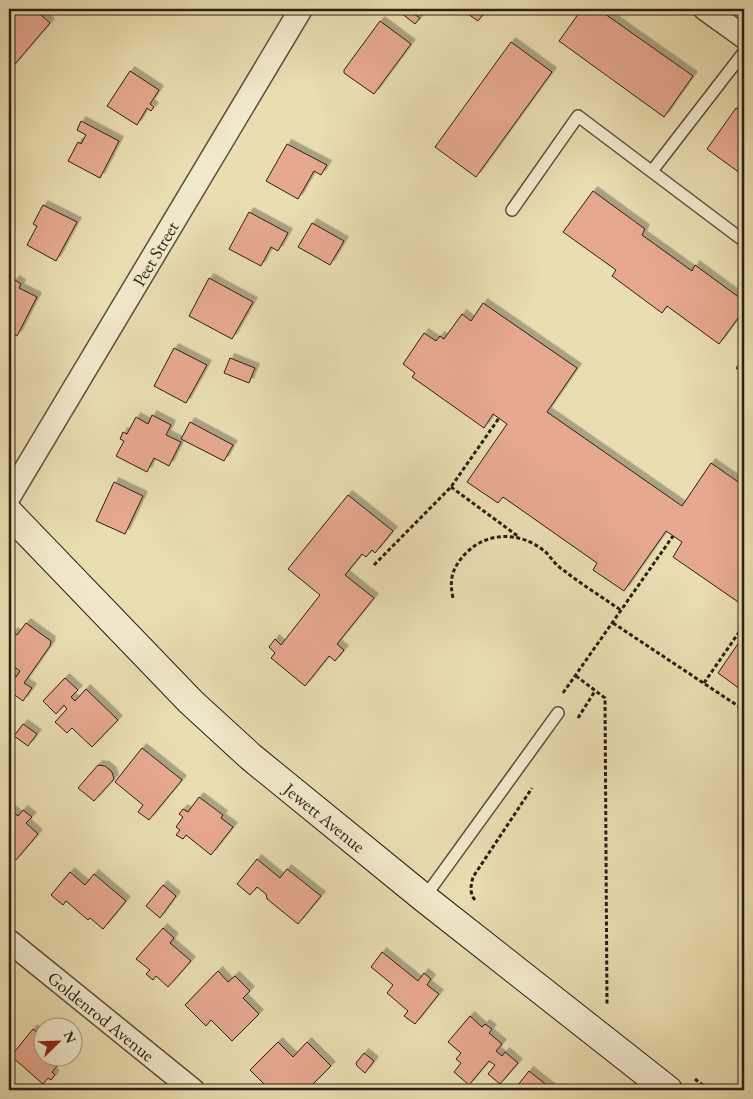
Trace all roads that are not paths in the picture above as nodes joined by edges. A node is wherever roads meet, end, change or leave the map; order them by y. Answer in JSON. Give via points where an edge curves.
{"nodes":[{"id":1,"x":301,"y":9,"type":"edge"},
{"id":2,"x":704,"y":9,"type":"edge"},
{"id":3,"x":744,"y":37,"type":"edge"},
{"id":4,"x":744,"y":52,"type":"edge"},
{"id":5,"x":652,"y":171,"type":"junction"},
{"id":6,"x":512,"y":210,"type":"dead end"},
{"id":7,"x":744,"y":242,"type":"edge"},
{"id":8,"x":9,"y":497,"type":"edge"},
{"id":9,"x":9,"y":513,"type":"edge"},
{"id":10,"x":558,"y":713,"type":"road end"},
{"id":11,"x":424,"y":898,"type":"junction"},
{"id":12,"x":9,"y":941,"type":"edge"},
{"id":13,"x":193,"y":1090,"type":"edge"},
{"id":14,"x":668,"y":1090,"type":"edge"}],
"edges":[{"from":1,"to":8,"type":"street","name":"Peet Street"},
{"from":2,"to":3,"type":"street"},
{"from":4,"to":5,"type":"lane"},
{"from":5,"to":6,"type":"lane","via":[[578,116]]},
{"from":5,"to":7,"type":"lane"},
{"from":9,"to":11,"type":"main road","name":"Jewett Avenue","via":[[191,702],[252,757]]},
{"from":10,"to":11,"type":"lane"},
{"from":11,"to":14,"type":"main road","name":"Jewett Avenue"},
{"from":12,"to":13,"type":"street","name":"Goldenrod Avenue"}]}
